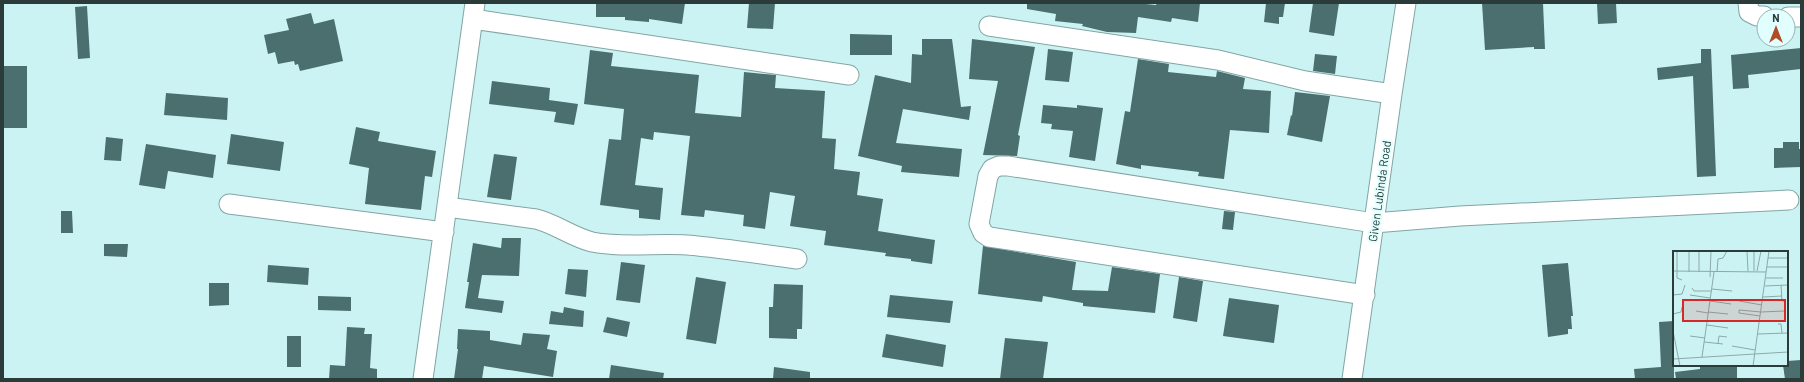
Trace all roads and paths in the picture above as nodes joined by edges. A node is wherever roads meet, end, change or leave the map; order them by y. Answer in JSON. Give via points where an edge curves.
{"nodes":[{"id":1,"x":1406,"y":3,"type":"edge"},
{"id":2,"x":1748,"y":3,"type":"edge"},
{"id":3,"x":474,"y":11,"type":"edge"},
{"id":4,"x":1756,"y":16,"type":"edge"},
{"id":5,"x":989,"y":26,"type":"dead end"},
{"id":6,"x":849,"y":75,"type":"dead end"},
{"id":7,"x":1392,"y":94,"type":"junction"},
{"id":8,"x":1788,"y":200,"type":"dead end"},
{"id":9,"x":229,"y":204,"type":"dead end"},
{"id":10,"x":447,"y":207,"type":"junction"},
{"id":11,"x":1374,"y":223,"type":"junction"},
{"id":12,"x":444,"y":232,"type":"junction"},
{"id":13,"x":796,"y":258,"type":"dead end"},
{"id":14,"x":1365,"y":295,"type":"junction"},
{"id":15,"x":423,"y":379,"type":"edge"},
{"id":16,"x":1352,"y":379,"type":"edge"}],
"edges":[{"from":1,"to":7,"type":"street","name":"Given Lubinda Road"},
{"from":2,"to":4,"type":"street","via":[[1749,12]]},
{"from":3,"to":6,"type":"street"},
{"from":3,"to":10,"type":"street"},
{"from":5,"to":7,"type":"street","via":[[1218,60],[1305,81]]},
{"from":7,"to":11,"type":"street","name":"Given Lubinda Road"},
{"from":8,"to":11,"type":"street","via":[[1460,216]]},
{"from":9,"to":12,"type":"street"},
{"from":10,"to":12,"type":"street"},
{"from":10,"to":13,"type":"street","via":[[536,219],[594,242],[688,246]]},
{"from":11,"to":14,"type":"street","name":"Given Lubinda Road"},
{"from":11,"to":14,"type":"street","via":[[999,166],[992,169],[988,176],[980,224],[982,233],[989,237]]},
{"from":12,"to":15,"type":"street"},
{"from":14,"to":16,"type":"street","name":"Given Lubinda Road"}]}
